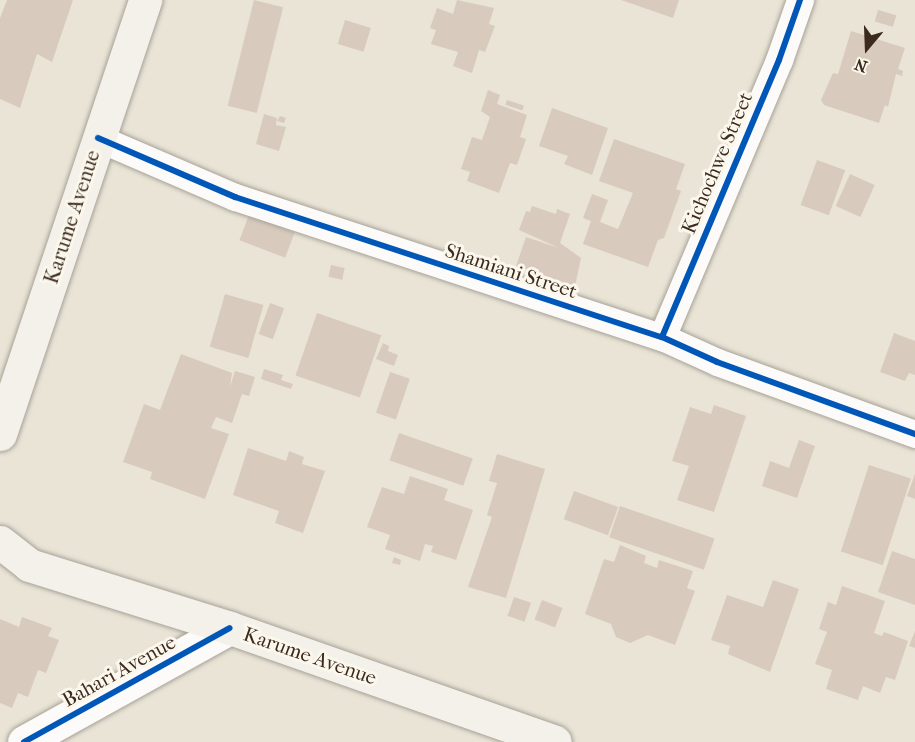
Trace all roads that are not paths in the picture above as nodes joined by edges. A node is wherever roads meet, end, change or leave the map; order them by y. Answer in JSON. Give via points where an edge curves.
{"nodes":[{"id":1,"x":145,"y":0,"type":"edge"},
{"id":2,"x":800,"y":0,"type":"edge"},
{"id":3,"x":98,"y":138,"type":"junction"},
{"id":4,"x":662,"y":337,"type":"junction"},
{"id":5,"x":0,"y":434,"type":"edge"},
{"id":6,"x":915,"y":434,"type":"edge"},
{"id":7,"x":0,"y":542,"type":"edge"},
{"id":8,"x":230,"y":628,"type":"junction"},
{"id":9,"x":24,"y":742,"type":"edge"},
{"id":10,"x":555,"y":742,"type":"edge"}],
"edges":[{"from":1,"to":3,"type":"main road","name":"Karume Avenue"},
{"from":2,"to":4,"type":"street","name":"Kichochwe Street","via":[[779,60]]},
{"from":3,"to":4,"type":"street","name":"Shamiani Street","via":[[236,197]]},
{"from":3,"to":5,"type":"main road","name":"Karume Avenue"},
{"from":4,"to":6,"type":"street","name":"Shamiani Street","via":[[717,362]]},
{"from":7,"to":8,"type":"main road","name":"Karume Avenue","via":[[30,565]]},
{"from":8,"to":9,"type":"street","name":"Bahari Avenue"},
{"from":8,"to":10,"type":"main road","name":"Karume Avenue"}]}
